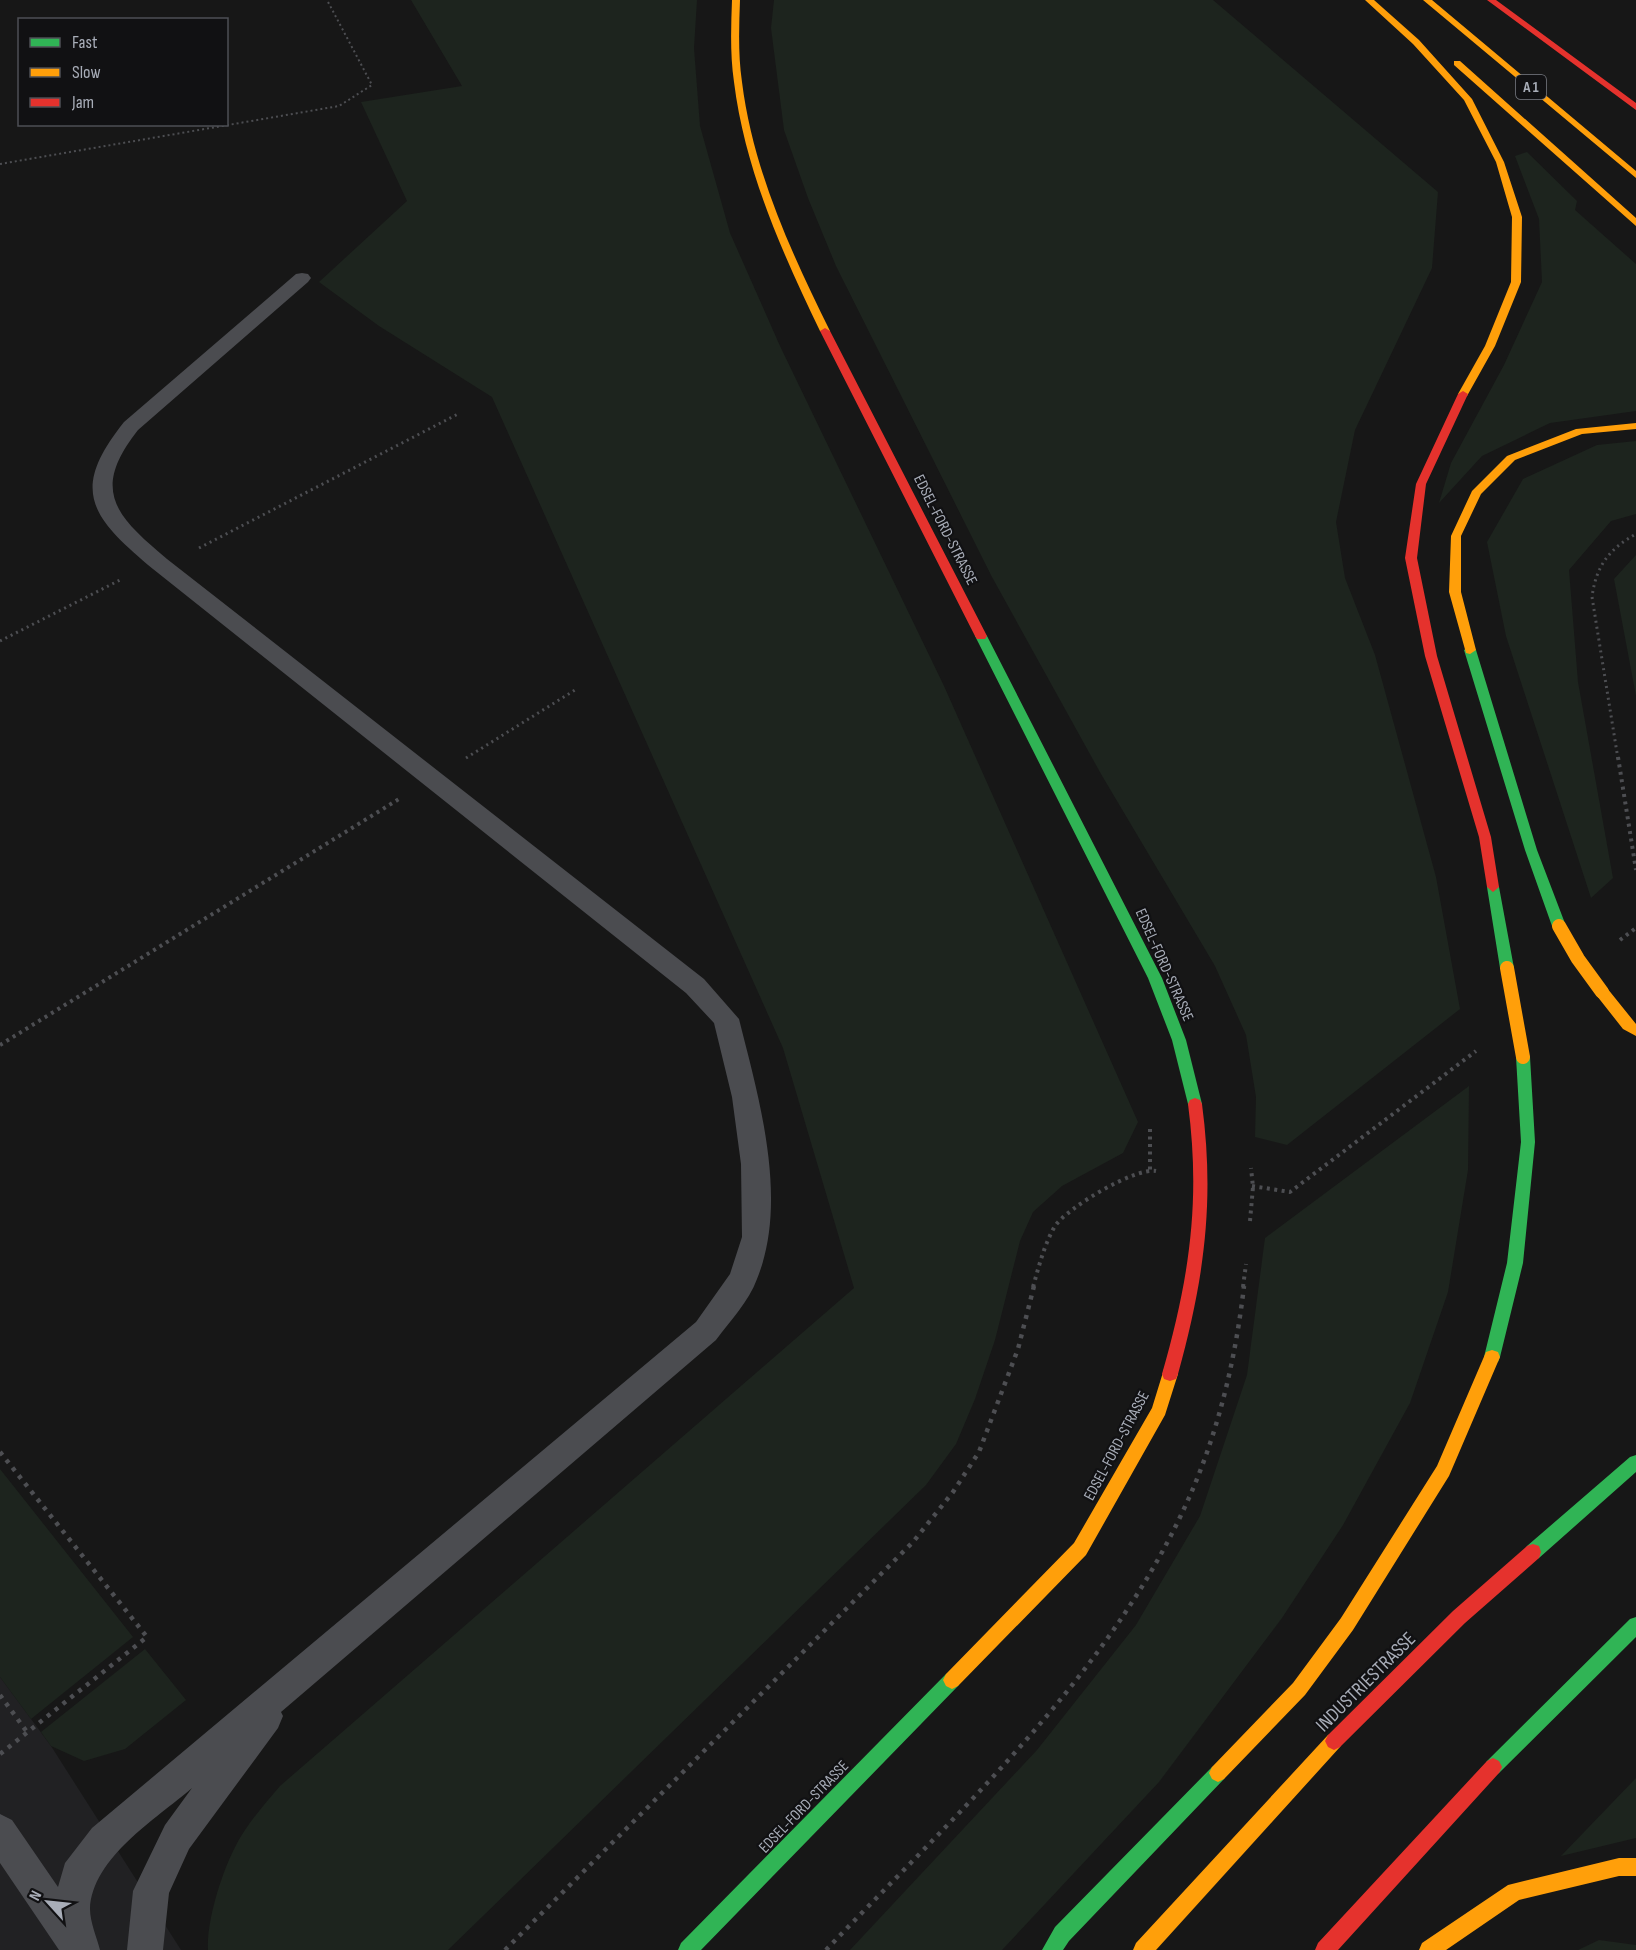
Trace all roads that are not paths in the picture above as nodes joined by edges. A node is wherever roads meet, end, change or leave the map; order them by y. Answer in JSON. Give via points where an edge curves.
{"nodes":[{"id":1,"x":736,"y":0,"type":"edge"},
{"id":2,"x":1369,"y":0,"type":"edge"},
{"id":3,"x":1386,"y":0,"type":"edge"},
{"id":4,"x":1426,"y":0,"type":"edge"},
{"id":5,"x":1491,"y":0,"type":"edge"},
{"id":6,"x":1636,"y":107,"type":"edge"},
{"id":7,"x":1636,"y":175,"type":"edge"},
{"id":8,"x":1636,"y":223,"type":"edge"},
{"id":9,"x":302,"y":278,"type":"dead end"},
{"id":10,"x":1636,"y":426,"type":"edge"},
{"id":11,"x":1636,"y":1031,"type":"edge"},
{"id":12,"x":1636,"y":1462,"type":"edge"},
{"id":13,"x":1636,"y":1625,"type":"edge"},
{"id":14,"x":295,"y":1678,"type":"junction"},
{"id":15,"x":0,"y":1832,"type":"edge"},
{"id":16,"x":1636,"y":1868,"type":"edge"},
{"id":17,"x":82,"y":1950,"type":"edge"},
{"id":18,"x":145,"y":1950,"type":"edge"},
{"id":19,"x":688,"y":1950,"type":"edge"},
{"id":20,"x":1052,"y":1950,"type":"edge"},
{"id":21,"x":1143,"y":1950,"type":"edge"},
{"id":22,"x":1325,"y":1950,"type":"edge"},
{"id":23,"x":1429,"y":1950,"type":"edge"}],
"edges":[{"from":1,"to":19,"type":"main road","name":"EDSEL-FORD-STRASSE","via":[[737,73],[744,118],[768,202],[834,351],[1117,900],[1168,1008],[1191,1079],[1202,1144],[1203,1178],[1200,1241],[1182,1333],[1159,1410],[1080,1549]]},
{"from":2,"to":20,"type":"main road","bridge":true,"via":[[1416,42],[1468,99],[1500,162],[1517,217],[1516,282],[1490,346],[1455,407],[1421,484],[1411,558],[1431,656],[1485,837],[1523,1057],[1528,1142],[1515,1263],[1490,1364],[1443,1471],[1347,1624],[1299,1689],[1062,1934]]},
{"from":3,"to":8,"type":"main road"},
{"from":4,"to":7,"type":"main road","number":"A 1"},
{"from":5,"to":6,"type":"main road"},
{"from":9,"to":14,"type":"lane","via":[[115,443],[101,488],[107,510],[126,536],[160,564],[695,986],[726,1019],[745,1096],[755,1164],[756,1237],[743,1279],[706,1331]]},
{"from":10,"to":11,"type":"main road","bridge":true,"via":[[1580,431],[1511,458],[1476,493],[1456,536],[1455,592],[1478,682],[1559,926],[1602,992]]},
{"from":12,"to":21,"type":"main road","name":"INDUSTRIESTRASSE","via":[[1459,1617],[1340,1734]]},
{"from":13,"to":22,"type":"main road","via":[[1407,1856]]},
{"from":14,"to":17,"type":"lane","via":[[104,1840],[78,1876],[72,1911]]},
{"from":14,"to":18,"type":"lane","via":[[177,1837],[151,1891]]},
{"from":15,"to":17,"type":"lane"},
{"from":16,"to":23,"type":"main road","via":[[1619,1867],[1515,1892]]}]}
